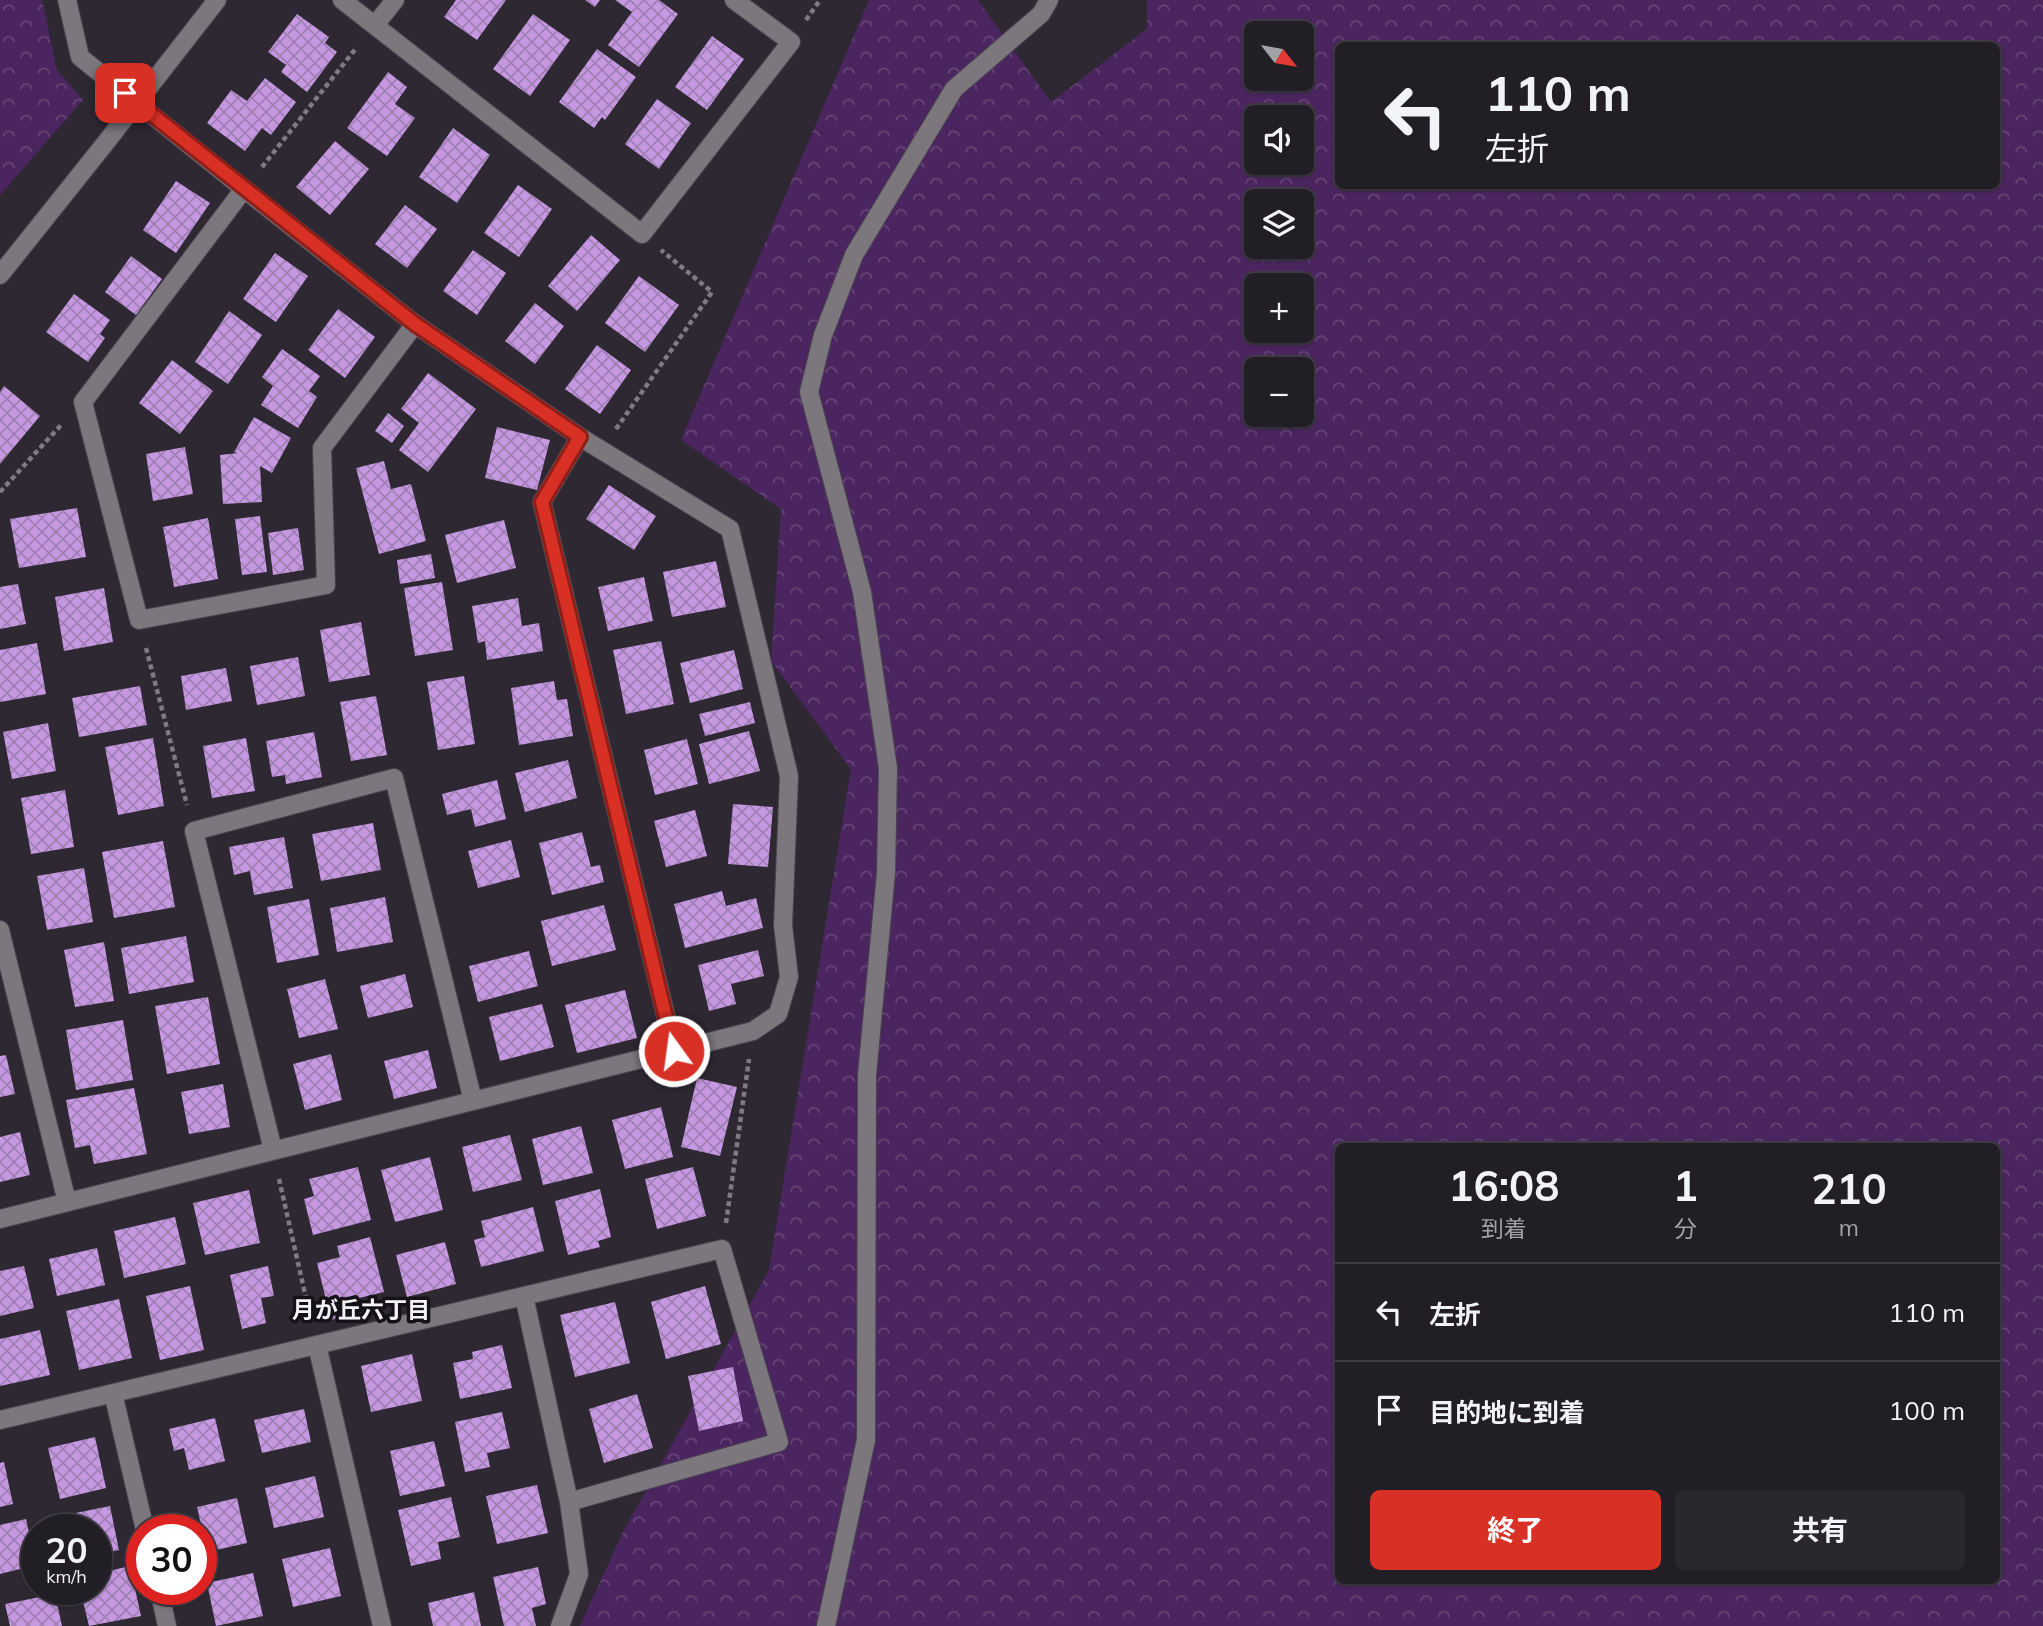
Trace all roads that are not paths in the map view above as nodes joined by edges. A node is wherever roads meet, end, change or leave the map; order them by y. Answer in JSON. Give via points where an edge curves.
{"nodes":[{"id":1,"x":67,"y":0,"type":"edge"},
{"id":2,"x":216,"y":0,"type":"edge"},
{"id":3,"x":342,"y":0,"type":"edge"},
{"id":4,"x":395,"y":0,"type":"edge"},
{"id":5,"x":734,"y":0,"type":"edge"},
{"id":6,"x":1049,"y":0,"type":"edge"},
{"id":7,"x":374,"y":25,"type":"junction"},
{"id":8,"x":137,"y":103,"type":"junction"},
{"id":9,"x":244,"y":189,"type":"junction"},
{"id":10,"x":0,"y":275,"type":"edge"},
{"id":11,"x":415,"y":324,"type":"junction"},
{"id":12,"x":580,"y":437,"type":"junction"},
{"id":13,"x":0,"y":930,"type":"edge"},
{"id":14,"x":674,"y":1051,"type":"junction"},
{"id":15,"x":473,"y":1101,"type":"junction"},
{"id":16,"x":273,"y":1150,"type":"junction"},
{"id":17,"x":67,"y":1202,"type":"junction"},
{"id":18,"x":0,"y":1219,"type":"edge"},
{"id":19,"x":524,"y":1296,"type":"junction"},
{"id":20,"x":317,"y":1345,"type":"junction"},
{"id":21,"x":113,"y":1393,"type":"junction"},
{"id":22,"x":0,"y":1420,"type":"edge"},
{"id":23,"x":569,"y":1502,"type":"junction"},
{"id":24,"x":141,"y":1514,"type":"edge"},
{"id":25,"x":162,"y":1605,"type":"edge"},
{"id":26,"x":167,"y":1626,"type":"edge"},
{"id":27,"x":382,"y":1626,"type":"edge"},
{"id":28,"x":560,"y":1626,"type":"edge"},
{"id":29,"x":826,"y":1626,"type":"edge"}],
"edges":[{"from":1,"to":8,"type":"street","via":[[80,57]]},
{"from":2,"to":8,"type":"street"},
{"from":3,"to":7,"type":"street"},
{"from":4,"to":7,"type":"street"},
{"from":5,"to":7,"type":"street","via":[[791,42],[642,234]]},
{"from":6,"to":29,"type":"street","via":[[1041,14],[954,89],[854,255],[823,335],[809,392],[862,592],[888,768],[886,873],[867,1075],[866,1440]]},
{"from":8,"to":9,"type":"street"},
{"from":8,"to":10,"type":"street"},
{"from":9,"to":11,"type":"street"},
{"from":9,"to":11,"type":"street","via":[[83,402],[139,620],[326,585],[323,448]]},
{"from":11,"to":12,"type":"street"},
{"from":12,"to":14,"type":"street","via":[[542,502]]},
{"from":12,"to":14,"type":"street","via":[[730,529],[789,776],[783,925],[789,977],[778,1014],[753,1031]]},
{"from":13,"to":17,"type":"street"},
{"from":14,"to":15,"type":"street"},
{"from":15,"to":16,"type":"street"},
{"from":15,"to":16,"type":"street","via":[[394,778],[194,831]]},
{"from":16,"to":17,"type":"street"},
{"from":17,"to":18,"type":"street"},
{"from":19,"to":20,"type":"street"},
{"from":19,"to":23,"type":"street"},
{"from":19,"to":23,"type":"street","via":[[722,1249],[779,1442]]},
{"from":20,"to":21,"type":"street"},
{"from":20,"to":27,"type":"street"},
{"from":21,"to":22,"type":"street"},
{"from":21,"to":24,"type":"street"},
{"from":23,"to":28,"type":"street","via":[[579,1574]]},
{"from":25,"to":26,"type":"street"}]}
